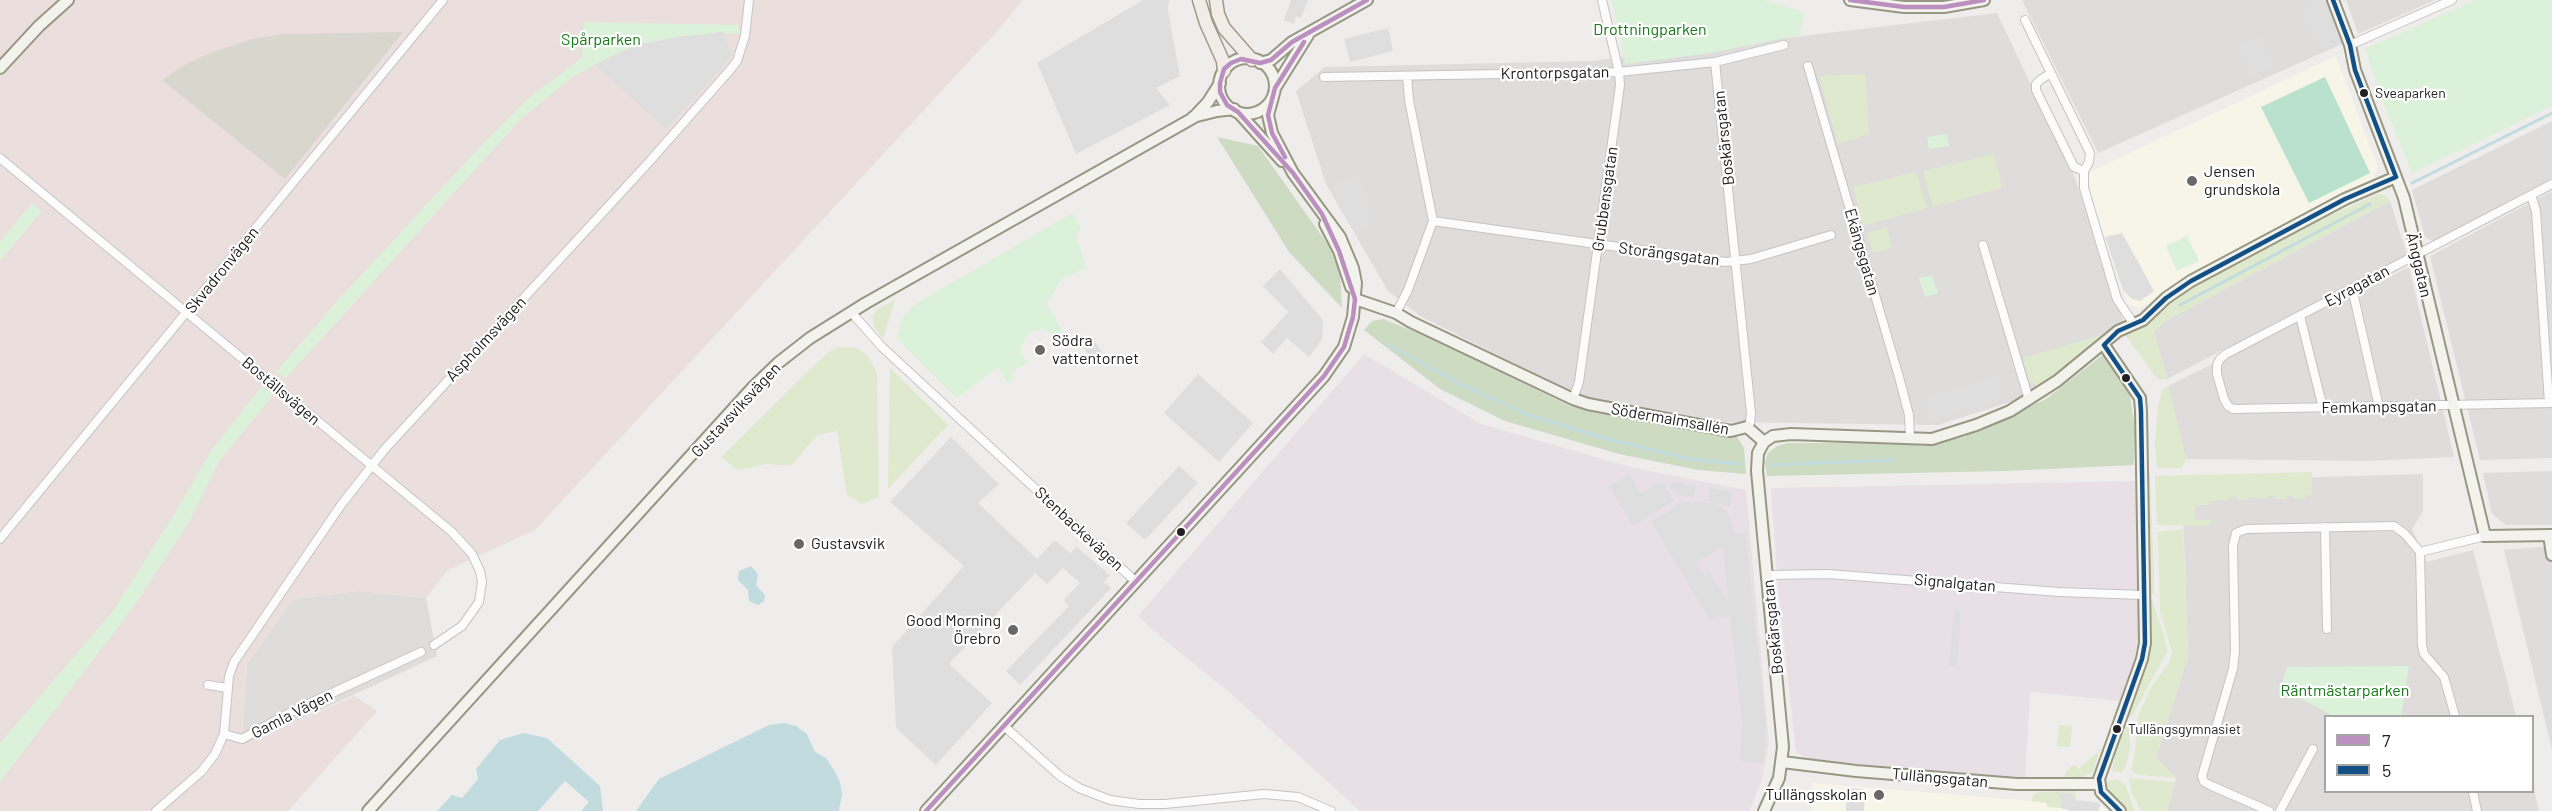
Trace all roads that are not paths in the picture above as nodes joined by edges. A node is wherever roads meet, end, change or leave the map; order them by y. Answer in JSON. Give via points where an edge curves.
{"nodes":[{"id":1,"x":68,"y":0,"type":"edge"},
{"id":2,"x":443,"y":0,"type":"edge"},
{"id":3,"x":749,"y":0,"type":"edge"},
{"id":4,"x":1199,"y":0,"type":"edge"},
{"id":5,"x":1216,"y":0,"type":"edge"},
{"id":6,"x":1367,"y":0,"type":"edge"},
{"id":7,"x":1602,"y":0,"type":"edge"},
{"id":8,"x":1850,"y":0,"type":"edge"},
{"id":9,"x":1984,"y":0,"type":"edge"},
{"id":10,"x":2333,"y":0,"type":"edge"},
{"id":11,"x":2452,"y":0,"type":"edge"},
{"id":12,"x":2025,"y":20,"type":"dead end"},
{"id":13,"x":1308,"y":35,"type":"junction"},
{"id":14,"x":1784,"y":45,"type":"dead end"},
{"id":15,"x":2350,"y":45,"type":"junction"},
{"id":16,"x":1256,"y":61,"type":"junction"},
{"id":17,"x":1715,"y":62,"type":"junction"},
{"id":18,"x":1808,"y":66,"type":"dead end"},
{"id":19,"x":0,"y":68,"type":"edge"},
{"id":20,"x":1619,"y":72,"type":"junction"},
{"id":21,"x":2051,"y":73,"type":"junction"},
{"id":22,"x":1407,"y":76,"type":"junction"},
{"id":23,"x":1222,"y":77,"type":"junction"},
{"id":24,"x":1324,"y":77,"type":"dead end"},
{"id":25,"x":1274,"y":93,"type":"junction"},
{"id":26,"x":1236,"y":111,"type":"junction"},
{"id":27,"x":1193,"y":117,"type":"junction"},
{"id":28,"x":0,"y":158,"type":"edge"},
{"id":29,"x":2084,"y":171,"type":"junction"},
{"id":30,"x":1293,"y":173,"type":"junction"},
{"id":31,"x":2396,"y":177,"type":"junction"},
{"id":32,"x":2552,"y":184,"type":"edge"},
{"id":33,"x":2530,"y":195,"type":"junction"},
{"id":34,"x":1433,"y":221,"type":"junction"},
{"id":35,"x":1831,"y":235,"type":"dead end"},
{"id":36,"x":1983,"y":244,"type":"dead end"},
{"id":37,"x":1598,"y":245,"type":"junction"},
{"id":38,"x":2417,"y":255,"type":"junction"},
{"id":39,"x":1736,"y":261,"type":"junction"},
{"id":40,"x":2352,"y":288,"type":"junction"},
{"id":41,"x":1355,"y":299,"type":"junction"},
{"id":42,"x":851,"y":312,"type":"junction"},
{"id":43,"x":1396,"y":313,"type":"junction"},
{"id":44,"x":186,"y":314,"type":"junction"},
{"id":45,"x":2300,"y":316,"type":"junction"},
{"id":46,"x":2133,"y":323,"type":"junction"},
{"id":47,"x":2104,"y":345,"type":"junction"},
{"id":48,"x":2221,"y":387,"type":"joint"},
{"id":49,"x":1573,"y":399,"type":"junction"},
{"id":50,"x":2029,"y":400,"type":"junction"},
{"id":51,"x":2551,"y":403,"type":"edge"},
{"id":52,"x":2453,"y":405,"type":"junction"},
{"id":53,"x":2379,"y":407,"type":"junction"},
{"id":54,"x":2323,"y":408,"type":"junction"},
{"id":55,"x":1746,"y":427,"type":"junction"},
{"id":56,"x":1910,"y":439,"type":"junction"},
{"id":57,"x":1764,"y":442,"type":"junction"},
{"id":58,"x":370,"y":465,"type":"junction"},
{"id":59,"x":2325,"y":528,"type":"junction"},
{"id":60,"x":2550,"y":535,"type":"edge"},
{"id":61,"x":2485,"y":536,"type":"junction"},
{"id":62,"x":0,"y":540,"type":"edge"},
{"id":63,"x":2420,"y":552,"type":"junction"},
{"id":64,"x":2552,"y":555,"type":"edge"},
{"id":65,"x":1767,"y":575,"type":"junction"},
{"id":66,"x":1135,"y":581,"type":"junction"},
{"id":67,"x":2142,"y":595,"type":"junction"},
{"id":68,"x":2327,"y":629,"type":"dead end"},
{"id":69,"x":434,"y":645,"type":"dead end"},
{"id":70,"x":421,"y":652,"type":"dead end"},
{"id":71,"x":208,"y":685,"type":"dead end"},
{"id":72,"x":228,"y":688,"type":"junction"},
{"id":73,"x":2454,"y":715,"type":"edge"},
{"id":74,"x":1004,"y":726,"type":"junction"},
{"id":75,"x":224,"y":734,"type":"junction"},
{"id":76,"x":2313,"y":749,"type":"dead end"},
{"id":77,"x":1782,"y":762,"type":"junction"},
{"id":78,"x":2099,"y":784,"type":"junction"},
{"id":79,"x":2473,"y":793,"type":"edge"},
{"id":80,"x":156,"y":811,"type":"edge"},
{"id":81,"x":368,"y":811,"type":"edge"},
{"id":82,"x":926,"y":811,"type":"edge"},
{"id":83,"x":1331,"y":811,"type":"edge"},
{"id":84,"x":1764,"y":811,"type":"edge"},
{"id":85,"x":2120,"y":811,"type":"edge"},
{"id":86,"x":2269,"y":811,"type":"edge"},
{"id":87,"x":2280,"y":811,"type":"edge"},
{"id":88,"x":2477,"y":811,"type":"edge"}],
"edges":[{"from":1,"to":19,"type":"street"},
{"from":2,"to":44,"type":"street","name":"Skvadronvägen"},
{"from":3,"to":58,"type":"street","name":"Aspholmsvägen","via":[[745,36],[730,70]]},
{"from":4,"to":23,"type":"main road","via":[[1223,61]]},
{"from":5,"to":16,"type":"main road","via":[[1224,28]]},
{"from":6,"to":13,"type":"street"},
{"from":7,"to":20,"type":"street","name":"Grubbensgatan"},
{"from":8,"to":9,"type":"street","via":[[1904,7],[1944,7]]},
{"from":10,"to":15,"type":"street","name":"Änggatan"},
{"from":11,"to":15,"type":"street"},
{"from":12,"to":21,"type":"street"},
{"from":13,"to":16,"type":"street","via":[[1292,42],[1271,60]]},
{"from":13,"to":25,"type":"street"},
{"from":14,"to":17,"type":"street","name":"Krontorpsgatan"},
{"from":15,"to":31,"type":"street","name":"Änggatan","via":[[2355,70]]},
{"from":16,"to":23,"type":"street","via":[[1236,61]]},
{"from":16,"to":25,"type":"street","via":[[1274,78]]},
{"from":17,"to":20,"type":"street","name":"Krontorpsgatan"},
{"from":17,"to":39,"type":"street","name":"Boskärsgatan"},
{"from":18,"to":56,"type":"street","name":"Ekängsgatan","via":[[1909,416]]},
{"from":20,"to":22,"type":"street","name":"Krontorpsgatan"},
{"from":20,"to":37,"type":"street","name":"Grubbensgatan"},
{"from":21,"to":29,"type":"street","via":[[2090,153]]},
{"from":21,"to":29,"type":"street","via":[[2040,80],[2036,90],[2074,167]]},
{"from":22,"to":24,"type":"street","name":"Krontorpsgatan"},
{"from":22,"to":34,"type":"street"},
{"from":23,"to":26,"type":"street","via":[[1224,100]]},
{"from":23,"to":27,"type":"street","name":"Gustavsviksvägen","via":[[1208,102]]},
{"from":25,"to":26,"type":"street","via":[[1259,112]]},
{"from":25,"to":30,"type":"street","via":[[1269,124]]},
{"from":26,"to":27,"type":"street","name":"Gustavsviksvägen"},
{"from":26,"to":30,"type":"street"},
{"from":27,"to":42,"type":"street","name":"Gustavsviksvägen"},
{"from":28,"to":44,"type":"street","name":"Boställsvägen"},
{"from":29,"to":46,"type":"street","via":[[2084,188],[2117,299]]},
{"from":30,"to":41,"type":"street","via":[[1348,252],[1356,283]]},
{"from":31,"to":38,"type":"street","name":"Änggatan"},
{"from":31,"to":46,"type":"street","via":[[2345,199],[2191,281],[2143,320]]},
{"from":32,"to":33,"type":"street","name":"Eyragatan"},
{"from":33,"to":38,"type":"street","name":"Eyragatan"},
{"from":33,"to":51,"type":"street","via":[[2536,211]]},
{"from":34,"to":37,"type":"street","name":"Storängsgatan"},
{"from":34,"to":43,"type":"street"},
{"from":35,"to":39,"type":"street","name":"Storängsgatan"},
{"from":36,"to":50,"type":"street"},
{"from":37,"to":39,"type":"street","name":"Storängsgatan"},
{"from":37,"to":49,"type":"street","name":"Grubbensgatan","via":[[1579,382]]},
{"from":38,"to":40,"type":"street","name":"Eyragatan"},
{"from":38,"to":52,"type":"street","name":"Änggatan"},
{"from":39,"to":55,"type":"street","name":"Boskärsgatan","via":[[1751,412]]},
{"from":40,"to":45,"type":"street","name":"Eyragatan"},
{"from":40,"to":53,"type":"street"},
{"from":41,"to":43,"type":"street","name":"Södermalmsallén"},
{"from":41,"to":66,"type":"street","via":[[1350,332],[1335,362]]},
{"from":42,"to":66,"type":"street","name":"Stenbackevägen","via":[[882,347]]},
{"from":42,"to":81,"type":"street","name":"Gustavsviksvägen","via":[[798,348],[753,387]]},
{"from":43,"to":49,"type":"street","name":"Södermalmsallén"},
{"from":44,"to":58,"type":"street","name":"Boställsvägen"},
{"from":44,"to":62,"type":"street","name":"Skvadronvägen"},
{"from":45,"to":48,"type":"street","name":"Eyragatan","via":[[2220,359],[2217,374]]},
{"from":45,"to":54,"type":"street"},
{"from":46,"to":47,"type":"street"},
{"from":47,"to":50,"type":"street"},
{"from":47,"to":67,"type":"street","via":[[2140,398]]},
{"from":48,"to":54,"type":"street","name":"Femkampsgatan","via":[[2233,409]]},
{"from":49,"to":55,"type":"street","name":"Södermalmsallén","via":[[1731,431]]},
{"from":50,"to":56,"type":"street","via":[[1976,425],[1935,438]]},
{"from":51,"to":52,"type":"street","name":"Femkampsgatan"},
{"from":52,"to":53,"type":"street","name":"Femkampsgatan"},
{"from":52,"to":61,"type":"street","name":"Änggatan"},
{"from":53,"to":54,"type":"street","name":"Femkampsgatan"},
{"from":55,"to":57,"type":"street","name":"Södermalmsallén"},
{"from":56,"to":57,"type":"street","via":[[1791,434],[1773,436]]},
{"from":57,"to":65,"type":"street","name":"Boskärsgatan","via":[[1758,453],[1757,471]]},
{"from":58,"to":69,"type":"street","name":"Boställsvägen","via":[[452,532],[472,554],[480,571],[482,591],[472,614]]},
{"from":58,"to":72,"type":"street","name":"Aspholmsvägen","via":[[234,662]]},
{"from":59,"to":63,"type":"street","via":[[2394,526]]},
{"from":59,"to":68,"type":"street"},
{"from":59,"to":86,"type":"street","via":[[2246,529],[2239,530],[2233,538],[2233,669],[2202,776],[2204,782]]},
{"from":60,"to":61,"type":"street"},
{"from":60,"to":64,"type":"street"},
{"from":61,"to":63,"type":"street"},
{"from":63,"to":73,"type":"street","via":[[2422,645],[2424,654],[2444,678]]},
{"from":65,"to":67,"type":"street","name":"Signalgatan","via":[[1828,574]]},
{"from":65,"to":77,"type":"street","name":"Boskärsgatan","via":[[1783,727]]},
{"from":66,"to":74,"type":"street","name":"Stenbackevägen"},
{"from":67,"to":78,"type":"street","via":[[2142,659]]},
{"from":70,"to":75,"type":"street","name":"Gamla Vägen","via":[[242,739]]},
{"from":71,"to":72,"type":"street"},
{"from":72,"to":75,"type":"street","name":"Aspholmsvägen"},
{"from":74,"to":82,"type":"street","name":"Stenbackevägen"},
{"from":74,"to":83,"type":"street","via":[[1060,776],[1110,800],[1165,804],[1264,794],[1298,798]]},
{"from":75,"to":80,"type":"street","via":[[206,766]]},
{"from":76,"to":87,"type":"street"},
{"from":77,"to":78,"type":"street","name":"Tullängsgatan","via":[[2018,784]]},
{"from":77,"to":84,"type":"street","name":"Boskärsgatan"},
{"from":78,"to":85,"type":"street","via":[[2101,792]]},
{"from":79,"to":88,"type":"street"}]}
